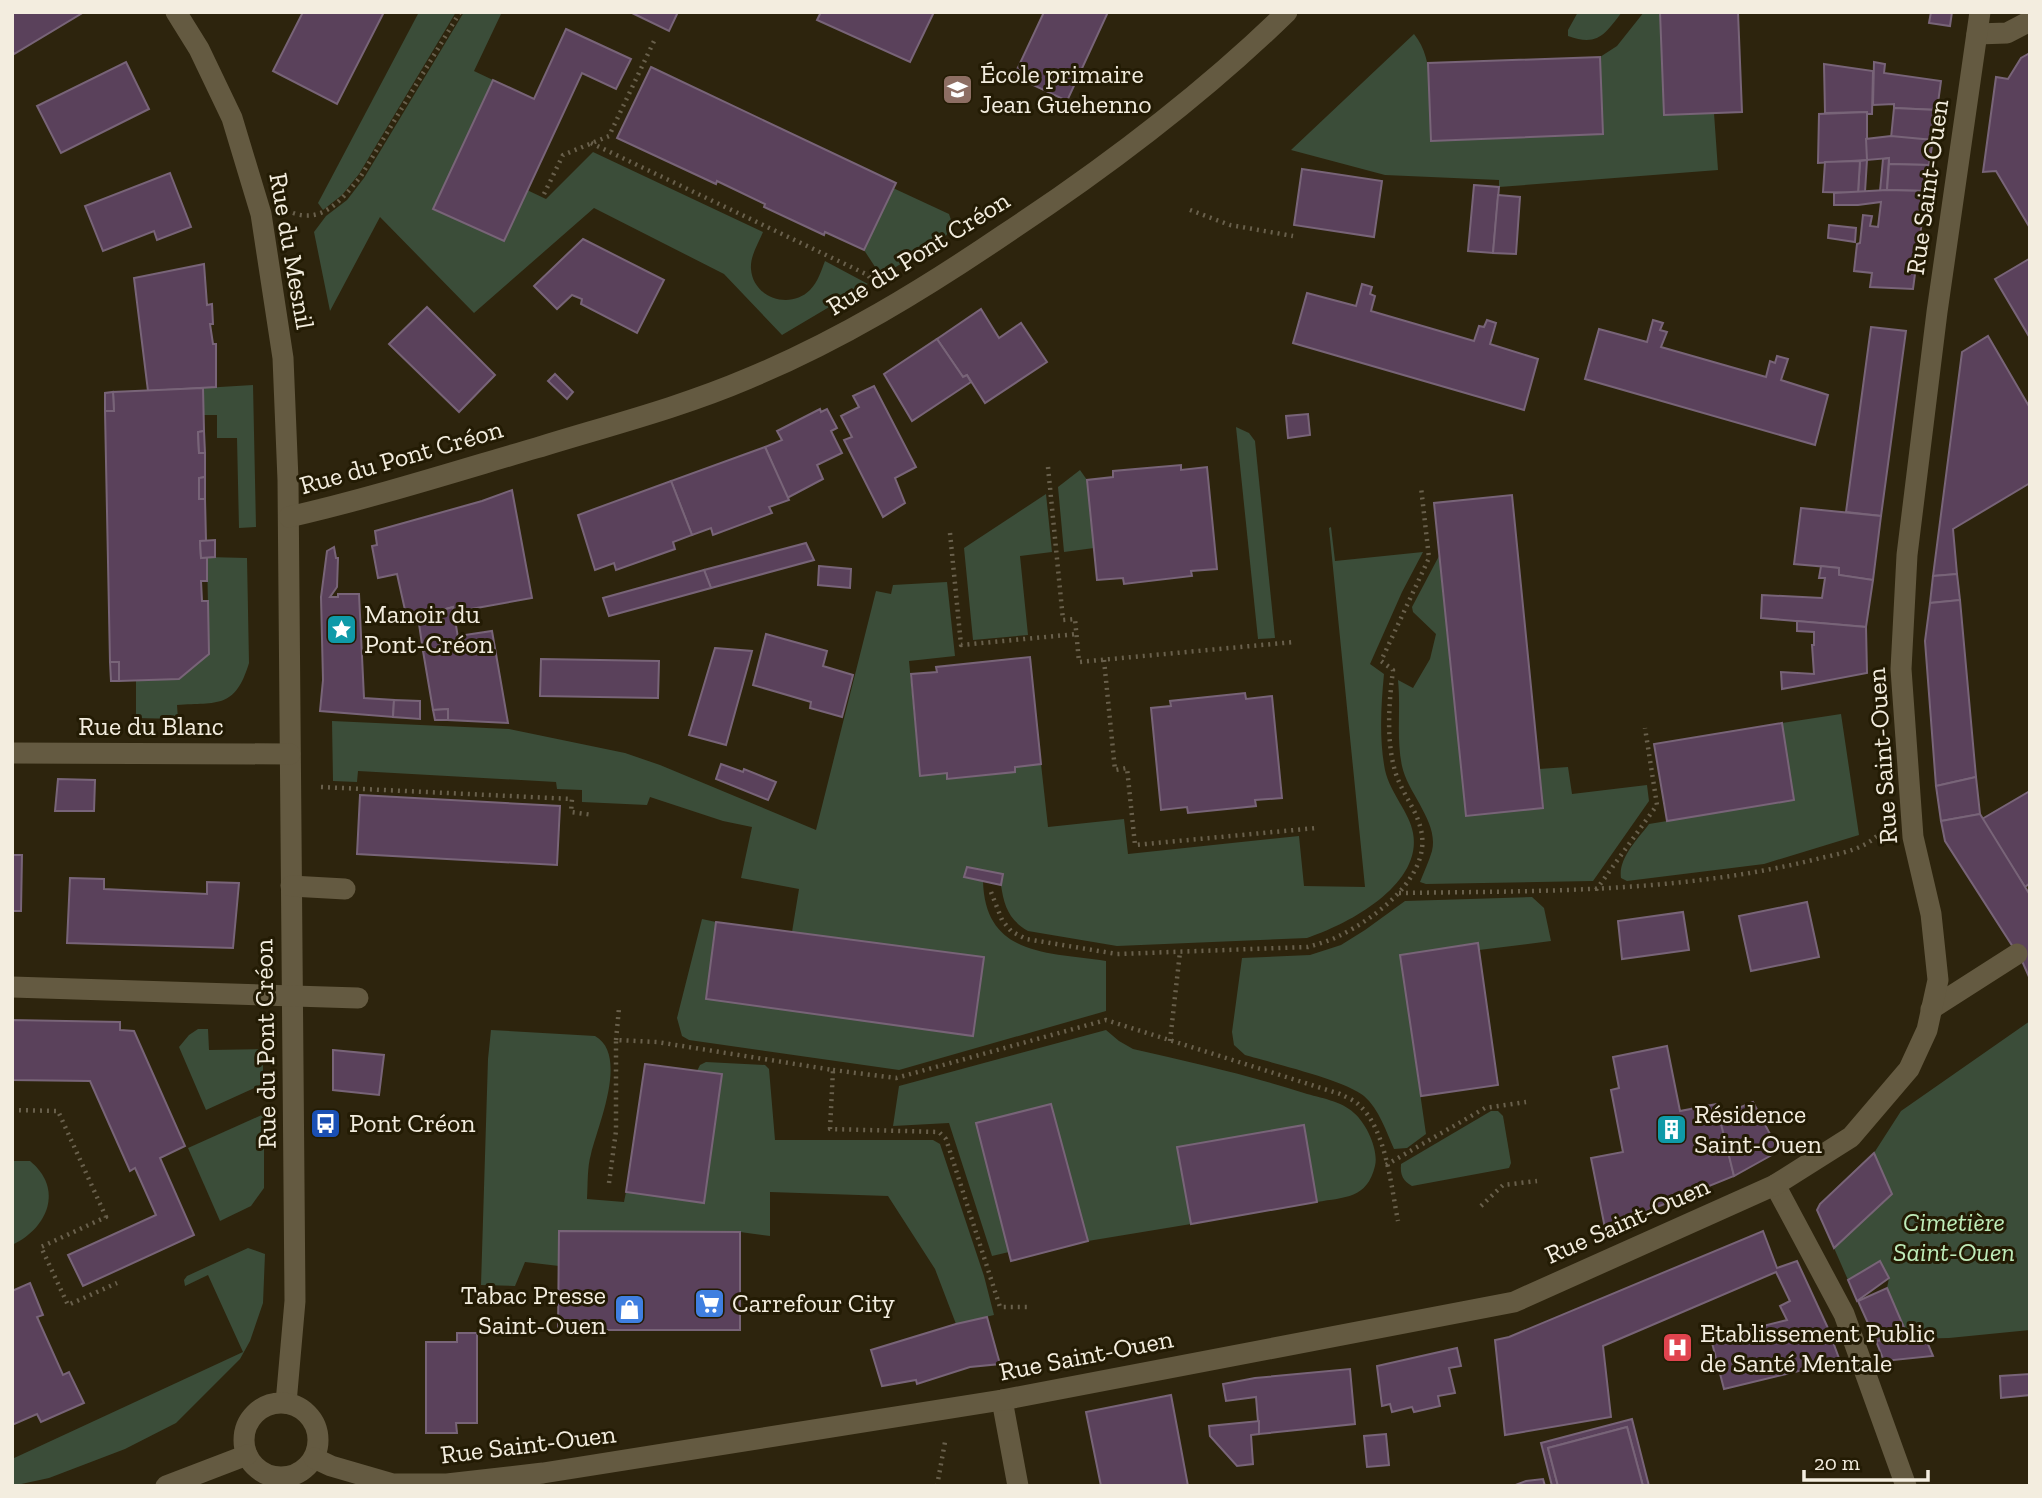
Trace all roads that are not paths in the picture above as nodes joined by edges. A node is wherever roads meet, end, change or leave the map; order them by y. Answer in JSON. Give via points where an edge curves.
{"nodes":[{"id":1,"x":176,"y":12,"type":"edge"},
{"id":2,"x":1287,"y":12,"type":"edge"},
{"id":3,"x":1980,"y":12,"type":"edge"},
{"id":4,"x":2030,"y":21,"type":"edge"},
{"id":5,"x":1977,"y":34,"type":"junction"},
{"id":6,"x":289,"y":517,"type":"junction"},
{"id":7,"x":12,"y":753,"type":"edge"},
{"id":8,"x":290,"y":754,"type":"junction"},
{"id":9,"x":291,"y":887,"type":"junction"},
{"id":10,"x":345,"y":888,"type":"dead end"},
{"id":11,"x":2017,"y":954,"type":"dead end"},
{"id":12,"x":12,"y":987,"type":"edge"},
{"id":13,"x":292,"y":995,"type":"junction"},
{"id":14,"x":358,"y":998,"type":"dead end"},
{"id":15,"x":1931,"y":1009,"type":"junction"},
{"id":16,"x":1775,"y":1185,"type":"junction"},
{"id":17,"x":1002,"y":1400,"type":"junction"},
{"id":18,"x":286,"y":1403,"type":"junction"},
{"id":19,"x":247,"y":1455,"type":"junction"},
{"id":20,"x":314,"y":1458,"type":"junction"},
{"id":21,"x":301,"y":1480,"type":"edge"},
{"id":22,"x":166,"y":1486,"type":"edge"},
{"id":23,"x":1018,"y":1486,"type":"edge"},
{"id":24,"x":1906,"y":1486,"type":"edge"}],
"edges":[{"from":1,"to":6,"type":"street","name":"Rue du Mesnil","via":[[232,118],[261,214],[283,358]]},
{"from":2,"to":6,"type":"street","name":"Rue du Pont Créon","via":[[1224,72],[1081,183],[898,302],[823,344],[747,380],[665,409],[354,502]]},
{"from":3,"to":5,"type":"street","name":"Rue Saint-Ouen"},
{"from":4,"to":5,"type":"street","via":[[2007,33]]},
{"from":5,"to":15,"type":"street","name":"Rue Saint-Ouen","via":[[1907,555],[1901,669],[1912,824],[1938,980]]},
{"from":6,"to":8,"type":"street","name":"Rue du Pont Créon"},
{"from":7,"to":8,"type":"street","name":"Rue du Blanc"},
{"from":8,"to":9,"type":"street","name":"Rue du Pont Créon"},
{"from":9,"to":10,"type":"street"},
{"from":9,"to":13,"type":"street","name":"Rue du Pont Créon"},
{"from":11,"to":15,"type":"street"},
{"from":12,"to":13,"type":"street"},
{"from":13,"to":14,"type":"street"},
{"from":13,"to":18,"type":"street","name":"Rue du Pont Créon","via":[[295,1301]]},
{"from":15,"to":16,"type":"street","name":"Rue Saint-Ouen","via":[[1909,1069],[1851,1137]]},
{"from":16,"to":17,"type":"street","name":"Rue Saint-Ouen","via":[[1514,1302]]},
{"from":16,"to":24,"type":"street","via":[[1844,1314]]},
{"from":17,"to":20,"type":"street","name":"Rue Saint-Ouen","via":[[447,1484],[377,1481]]},
{"from":17,"to":23,"type":"street"},
{"from":18,"to":19,"type":"street","via":[[274,1403],[254,1413],[244,1433]]},
{"from":18,"to":20,"type":"street","via":[[307,1413],[314,1423],[318,1446]]},
{"from":19,"to":21,"type":"street","via":[[263,1473]]},
{"from":19,"to":22,"type":"street"},
{"from":20,"to":21,"type":"street"}]}
